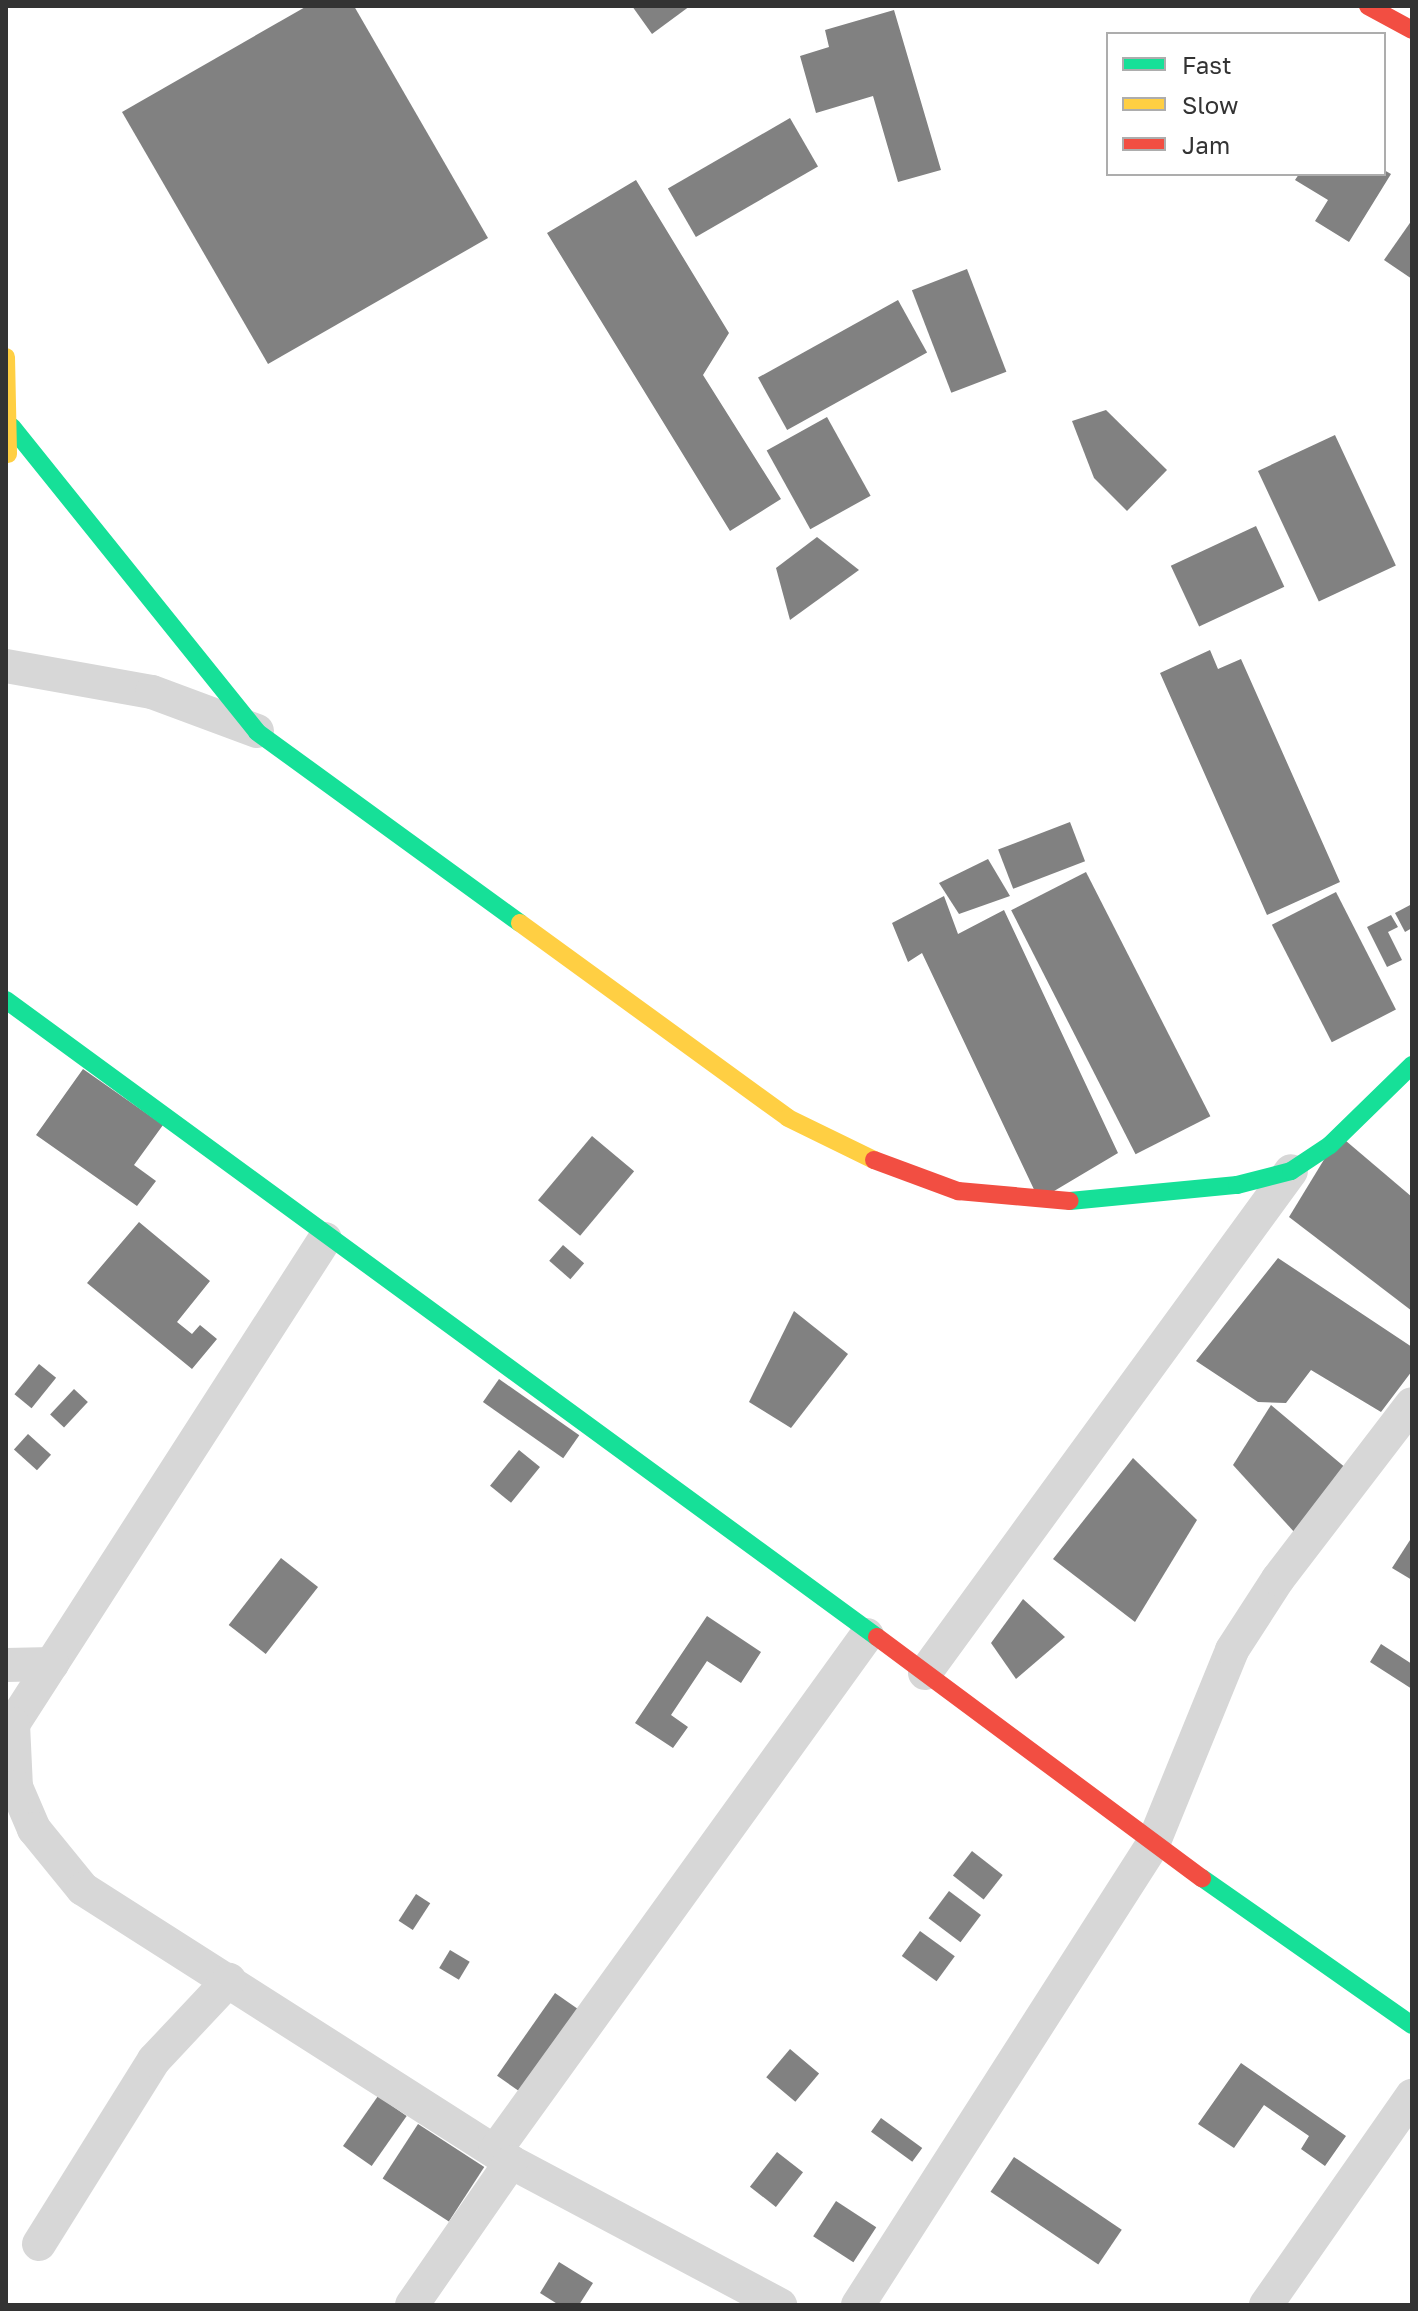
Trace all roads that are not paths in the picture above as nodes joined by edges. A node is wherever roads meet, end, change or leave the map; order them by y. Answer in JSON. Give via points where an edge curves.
{"nodes":[{"id":1,"x":1368,"y":6,"type":"edge"},
{"id":2,"x":1412,"y":30,"type":"edge"},
{"id":3,"x":6,"y":357,"type":"edge"},
{"id":4,"x":12,"y":427,"type":"junction"},
{"id":5,"x":6,"y":464,"type":"edge"},
{"id":6,"x":6,"y":666,"type":"edge"},
{"id":7,"x":257,"y":732,"type":"junction"},
{"id":8,"x":6,"y":1000,"type":"edge"},
{"id":9,"x":1412,"y":1065,"type":"edge"},
{"id":10,"x":1291,"y":1171,"type":"junction"},
{"id":11,"x":325,"y":1239,"type":"junction"},
{"id":12,"x":1412,"y":1404,"type":"edge"},
{"id":13,"x":867,"y":1635,"type":"junction"},
{"id":14,"x":52,"y":1664,"type":"junction"},
{"id":15,"x":6,"y":1665,"type":"edge"},
{"id":16,"x":925,"y":1673,"type":"junction"},
{"id":17,"x":1153,"y":1844,"type":"junction"},
{"id":18,"x":229,"y":1980,"type":"junction"},
{"id":19,"x":1412,"y":2025,"type":"edge"},
{"id":20,"x":1412,"y":2096,"type":"edge"},
{"id":21,"x":503,"y":2157,"type":"junction"},
{"id":22,"x":39,"y":2244,"type":"dead end"},
{"id":23,"x":412,"y":2305,"type":"edge"},
{"id":24,"x":780,"y":2305,"type":"edge"},
{"id":25,"x":858,"y":2305,"type":"edge"},
{"id":26,"x":1266,"y":2305,"type":"edge"}],
"edges":[{"from":1,"to":2,"type":"main road"},
{"from":3,"to":4,"type":"main road"},
{"from":4,"to":5,"type":"main road"},
{"from":4,"to":7,"type":"main road"},
{"from":6,"to":7,"type":"street","via":[[152,692]]},
{"from":7,"to":10,"type":"main road","via":[[788,1118],[900,1172],[958,1191],[1060,1202],[1237,1185]]},
{"from":8,"to":11,"type":"main road"},
{"from":9,"to":10,"type":"main road","via":[[1330,1145]]},
{"from":10,"to":16,"type":"street"},
{"from":11,"to":13,"type":"main road","via":[[595,1425]]},
{"from":11,"to":14,"type":"street"},
{"from":12,"to":17,"type":"street","via":[[1278,1579],[1232,1650]]},
{"from":13,"to":16,"type":"main road"},
{"from":13,"to":21,"type":"street"},
{"from":14,"to":15,"type":"street"},
{"from":14,"to":18,"type":"street","via":[[13,1724],[16,1787],[34,1829],[83,1889]]},
{"from":16,"to":17,"type":"main road"},
{"from":17,"to":19,"type":"main road"},
{"from":17,"to":25,"type":"street"},
{"from":18,"to":21,"type":"street"},
{"from":18,"to":22,"type":"street","via":[[154,2060]]},
{"from":20,"to":26,"type":"street"},
{"from":21,"to":23,"type":"street"},
{"from":21,"to":24,"type":"street"}]}
